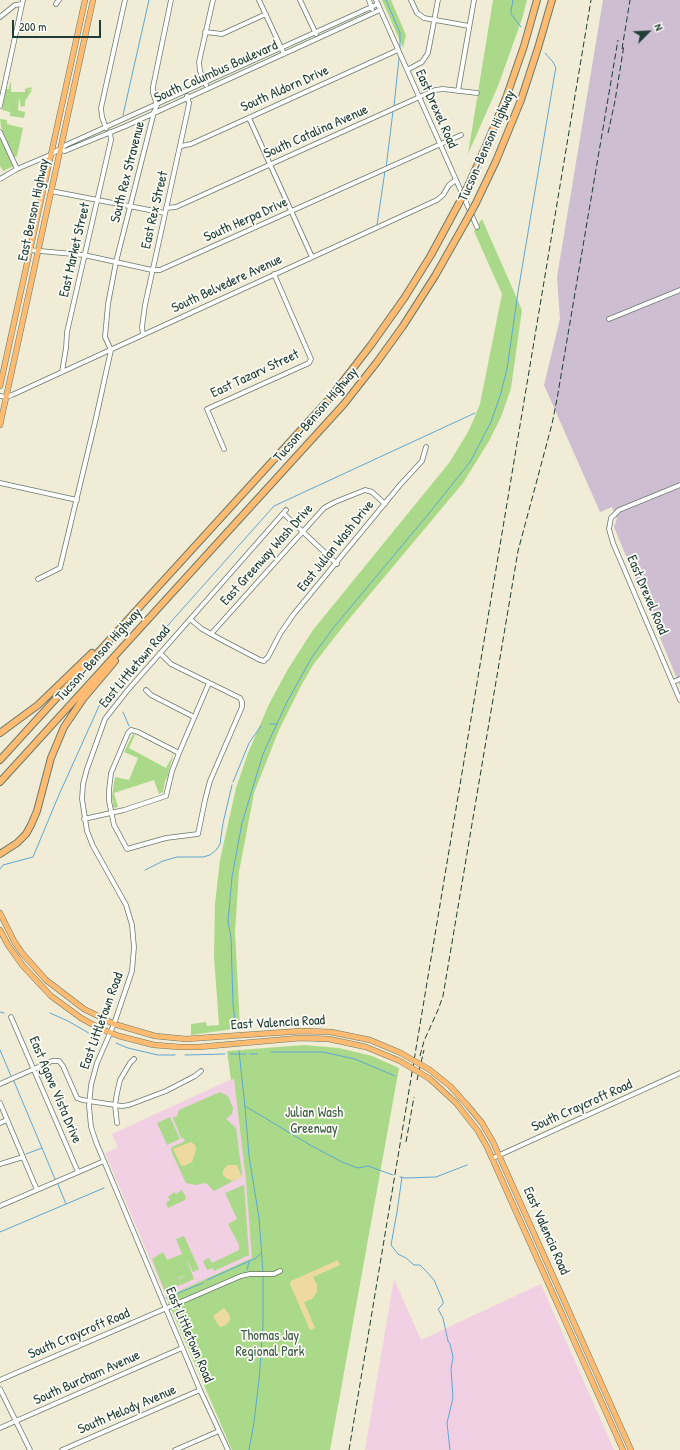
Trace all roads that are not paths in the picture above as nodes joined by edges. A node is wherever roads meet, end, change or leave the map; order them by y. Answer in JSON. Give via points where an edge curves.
{"nodes":[{"id":1,"x":85,"y":0,"type":"edge"},
{"id":2,"x":93,"y":0,"type":"edge"},
{"id":3,"x":124,"y":0,"type":"edge"},
{"id":4,"x":171,"y":0,"type":"edge"},
{"id":5,"x":213,"y":0,"type":"edge"},
{"id":6,"x":259,"y":0,"type":"edge"},
{"id":7,"x":300,"y":0,"type":"edge"},
{"id":8,"x":369,"y":0,"type":"edge"},
{"id":9,"x":411,"y":0,"type":"edge"},
{"id":10,"x":438,"y":0,"type":"edge"},
{"id":11,"x":474,"y":0,"type":"edge"},
{"id":12,"x":537,"y":0,"type":"edge"},
{"id":13,"x":552,"y":0,"type":"edge"},
{"id":14,"x":22,"y":2,"type":"edge"},
{"id":15,"x":377,"y":2,"type":"edge"},
{"id":16,"x":372,"y":7,"type":"junction"},
{"id":17,"x":380,"y":10,"type":"junction"},
{"id":18,"x":374,"y":13,"type":"junction"},
{"id":19,"x":266,"y":14,"type":"junction"},
{"id":20,"x":0,"y":17,"type":"edge"},
{"id":21,"x":435,"y":20,"type":"junction"},
{"id":22,"x":469,"y":26,"type":"junction"},
{"id":23,"x":205,"y":32,"type":"junction"},
{"id":24,"x":315,"y":33,"type":"junction"},
{"id":25,"x":317,"y":38,"type":"junction"},
{"id":26,"x":281,"y":48,"type":"junction"},
{"id":27,"x":398,"y":50,"type":"junction"},
{"id":28,"x":284,"y":54,"type":"junction"},
{"id":29,"x":407,"y":70,"type":"junction"},
{"id":30,"x":0,"y":77,"type":"edge"},
{"id":31,"x":6,"y":79,"type":"junction"},
{"id":32,"x":206,"y":82,"type":"junction"},
{"id":33,"x":208,"y":88,"type":"junction"},
{"id":34,"x":458,"y":91,"type":"junction"},
{"id":35,"x":185,"y":92,"type":"junction"},
{"id":36,"x":477,"y":93,"type":"dead end"},
{"id":37,"x":188,"y":97,"type":"junction"},
{"id":38,"x":419,"y":97,"type":"junction"},
{"id":39,"x":157,"y":104,"type":"junction"},
{"id":40,"x":0,"y":106,"type":"edge"},
{"id":41,"x":154,"y":112,"type":"junction"},
{"id":42,"x":250,"y":118,"type":"junction"},
{"id":43,"x":106,"y":128,"type":"junction"},
{"id":44,"x":0,"y":132,"type":"edge"},
{"id":45,"x":110,"y":132,"type":"junction"},
{"id":46,"x":461,"y":135,"type":"dead end"},
{"id":47,"x":440,"y":144,"type":"junction"},
{"id":48,"x":180,"y":146,"type":"junction"},
{"id":49,"x":60,"y":150,"type":"junction"},
{"id":50,"x":50,"y":155,"type":"junction"},
{"id":51,"x":270,"y":165,"type":"junction"},
{"id":52,"x":17,"y":169,"type":"junction"},
{"id":53,"x":1,"y":177,"type":"edge"},
{"id":54,"x":456,"y":180,"type":"junction"},
{"id":55,"x":51,"y":191,"type":"junction"},
{"id":56,"x":98,"y":200,"type":"junction"},
{"id":57,"x":130,"y":207,"type":"junction"},
{"id":58,"x":166,"y":211,"type":"junction"},
{"id":59,"x":291,"y":211,"type":"junction"},
{"id":60,"x":477,"y":227,"type":"dead end"},
{"id":61,"x":30,"y":250,"type":"junction"},
{"id":62,"x":38,"y":251,"type":"junction"},
{"id":63,"x":84,"y":255,"type":"junction"},
{"id":64,"x":312,"y":257,"type":"junction"},
{"id":65,"x":116,"y":262,"type":"junction"},
{"id":66,"x":152,"y":270,"type":"junction"},
{"id":67,"x":274,"y":274,"type":"junction"},
{"id":68,"x":680,"y":290,"type":"edge"},
{"id":69,"x":609,"y":319,"type":"dead end"},
{"id":70,"x":143,"y":334,"type":"junction"},
{"id":71,"x":110,"y":350,"type":"junction"},
{"id":72,"x":62,"y":372,"type":"junction"},
{"id":73,"x":0,"y":386,"type":"edge"},
{"id":74,"x":0,"y":396,"type":"edge"},
{"id":75,"x":6,"y":398,"type":"junction"},
{"id":76,"x":0,"y":425,"type":"edge"},
{"id":77,"x":426,"y":448,"type":"dead end"},
{"id":78,"x":224,"y":449,"type":"dead end"},
{"id":79,"x":0,"y":483,"type":"edge"},
{"id":80,"x":680,"y":484,"type":"edge"},
{"id":81,"x":77,"y":500,"type":"junction"},
{"id":82,"x":385,"y":504,"type":"junction"},
{"id":83,"x":302,"y":531,"type":"junction"},
{"id":84,"x":198,"y":564,"type":"junction"},
{"id":85,"x":337,"y":564,"type":"junction"},
{"id":86,"x":38,"y":579,"type":"dead end"},
{"id":87,"x":128,"y":619,"type":"junction"},
{"id":88,"x":190,"y":619,"type":"junction"},
{"id":89,"x":211,"y":634,"type":"junction"},
{"id":90,"x":160,"y":653,"type":"junction"},
{"id":91,"x":680,"y":679,"type":"edge"},
{"id":92,"x":673,"y":682,"type":"junction"},
{"id":93,"x":209,"y":683,"type":"junction"},
{"id":94,"x":146,"y":690,"type":"dead end"},
{"id":95,"x":680,"y":700,"type":"edge"},
{"id":96,"x":194,"y":717,"type":"junction"},
{"id":97,"x":0,"y":733,"type":"edge"},
{"id":98,"x":179,"y":753,"type":"junction"},
{"id":99,"x":0,"y":760,"type":"edge"},
{"id":100,"x":0,"y":782,"type":"edge"},
{"id":101,"x":111,"y":813,"type":"junction"},
{"id":102,"x":84,"y":819,"type":"junction"},
{"id":103,"x":0,"y":854,"type":"edge"},
{"id":104,"x":0,"y":913,"type":"edge"},
{"id":105,"x":0,"y":930,"type":"edge"},
{"id":106,"x":11,"y":1017,"type":"dead end"},
{"id":107,"x":114,"y":1024,"type":"junction"},
{"id":108,"x":110,"y":1033,"type":"junction"},
{"id":109,"x":134,"y":1059,"type":"dead end"},
{"id":110,"x":34,"y":1069,"type":"junction"},
{"id":111,"x":201,"y":1070,"type":"dead end"},
{"id":112,"x":680,"y":1073,"type":"edge"},
{"id":113,"x":0,"y":1084,"type":"edge"},
{"id":114,"x":89,"y":1101,"type":"junction"},
{"id":115,"x":0,"y":1103,"type":"edge"},
{"id":116,"x":115,"y":1105,"type":"junction"},
{"id":117,"x":7,"y":1120,"type":"junction"},
{"id":118,"x":0,"y":1123,"type":"edge"},
{"id":119,"x":117,"y":1123,"type":"dead end"},
{"id":120,"x":500,"y":1155,"type":"junction"},
{"id":121,"x":23,"y":1157,"type":"junction"},
{"id":122,"x":493,"y":1158,"type":"junction"},
{"id":123,"x":104,"y":1161,"type":"junction"},
{"id":124,"x":0,"y":1164,"type":"edge"},
{"id":125,"x":78,"y":1172,"type":"junction"},
{"id":126,"x":37,"y":1190,"type":"junction"},
{"id":127,"x":0,"y":1206,"type":"edge"},
{"id":128,"x":280,"y":1271,"type":"dead end"},
{"id":129,"x":166,"y":1308,"type":"junction"},
{"id":130,"x":182,"y":1348,"type":"junction"},
{"id":131,"x":0,"y":1380,"type":"edge"},
{"id":132,"x":0,"y":1389,"type":"edge"},
{"id":133,"x":200,"y":1390,"type":"junction"},
{"id":134,"x":15,"y":1421,"type":"junction"},
{"id":135,"x":0,"y":1428,"type":"edge"},
{"id":136,"x":219,"y":1431,"type":"junction"},
{"id":137,"x":30,"y":1450,"type":"edge"},
{"id":138,"x":62,"y":1450,"type":"edge"},
{"id":139,"x":175,"y":1450,"type":"edge"},
{"id":140,"x":228,"y":1450,"type":"edge"},
{"id":141,"x":622,"y":1450,"type":"edge"},
{"id":142,"x":631,"y":1450,"type":"edge"}],
"edges":[{"from":1,"to":50,"type":"main road","name":"East Benson Highway"},
{"from":2,"to":49,"type":"main road","name":"East Benson Highway"},
{"from":3,"to":43,"type":"street","via":[[124,11],[101,115]]},
{"from":4,"to":39,"type":"street","via":[[153,87]]},
{"from":5,"to":23,"type":"street"},
{"from":6,"to":19,"type":"street"},
{"from":7,"to":24,"type":"street"},
{"from":8,"to":16,"type":"street"},
{"from":9,"to":21,"type":"street","via":[[419,15],[425,19]]},
{"from":10,"to":21,"type":"street"},
{"from":11,"to":22,"type":"street"},
{"from":12,"to":87,"type":"highway","name":"Tucson–Benson Highway","bridge":true,"via":[[506,98],[485,148],[458,205],[405,297],[358,362],[313,417]]},
{"from":13,"to":84,"type":"highway","name":"Tucson–Benson Highway","bridge":true,"via":[[520,100],[496,161],[476,203],[422,297],[403,326],[333,416]]},
{"from":14,"to":20,"type":"street"},
{"from":14,"to":31,"type":"street"},
{"from":15,"to":16,"type":"street","name":"South Columbus Boulevard"},
{"from":15,"to":17,"type":"street","name":"East Drexel Road"},
{"from":16,"to":18,"type":"street"},
{"from":16,"to":24,"type":"street","name":"South Columbus Boulevard"},
{"from":17,"to":18,"type":"street","name":"South Columbus Boulevard"},
{"from":17,"to":27,"type":"street","name":"East Drexel Road"},
{"from":18,"to":25,"type":"street","name":"South Columbus Boulevard"},
{"from":19,"to":23,"type":"street","via":[[222,34]]},
{"from":19,"to":26,"type":"street"},
{"from":21,"to":22,"type":"street"},
{"from":21,"to":29,"type":"street","via":[[427,56]]},
{"from":22,"to":34,"type":"street"},
{"from":23,"to":32,"type":"street","via":[[199,62],[200,71]]},
{"from":24,"to":25,"type":"street"},
{"from":24,"to":26,"type":"street","name":"South Columbus Boulevard"},
{"from":25,"to":28,"type":"street","name":"South Columbus Boulevard"},
{"from":26,"to":28,"type":"street"},
{"from":26,"to":32,"type":"street","name":"South Columbus Boulevard"},
{"from":27,"to":29,"type":"street","name":"East Drexel Road"},
{"from":27,"to":42,"type":"street","name":"South Aldorn Drive"},
{"from":28,"to":33,"type":"street","name":"South Columbus Boulevard"},
{"from":29,"to":38,"type":"street","name":"East Drexel Road"},
{"from":30,"to":31,"type":"street"},
{"from":31,"to":40,"type":"street"},
{"from":32,"to":33,"type":"street"},
{"from":32,"to":35,"type":"street","name":"South Columbus Boulevard"},
{"from":33,"to":37,"type":"street","name":"South Columbus Boulevard"},
{"from":34,"to":36,"type":"street","name":"South Catalina Avenue"},
{"from":34,"to":38,"type":"street","name":"South Catalina Avenue","via":[[438,89]]},
{"from":35,"to":37,"type":"street"},
{"from":35,"to":39,"type":"street","name":"South Columbus Boulevard"},
{"from":37,"to":41,"type":"street","name":"South Columbus Boulevard"},
{"from":37,"to":48,"type":"street","name":"East Rex Street"},
{"from":38,"to":47,"type":"street","name":"East Drexel Road"},
{"from":38,"to":51,"type":"street","name":"South Catalina Avenue"},
{"from":39,"to":41,"type":"street","name":"South Rex Stravenue"},
{"from":39,"to":43,"type":"street","name":"South Columbus Boulevard"},
{"from":41,"to":45,"type":"street","name":"South Columbus Boulevard"},
{"from":41,"to":57,"type":"street","name":"South Rex Stravenue"},
{"from":42,"to":48,"type":"street","name":"South Aldorn Drive","via":[[191,144]]},
{"from":42,"to":51,"type":"street"},
{"from":43,"to":49,"type":"street","name":"South Columbus Boulevard"},
{"from":44,"to":52,"type":"street"},
{"from":45,"to":49,"type":"street","name":"South Columbus Boulevard"},
{"from":45,"to":56,"type":"street","name":"East Market Street","via":[[111,140]]},
{"from":46,"to":47,"type":"street","name":"South Herpa Drive"},
{"from":47,"to":54,"type":"street","name":"East Drexel Road"},
{"from":47,"to":59,"type":"street","name":"South Herpa Drive"},
{"from":48,"to":58,"type":"street","name":"East Rex Street"},
{"from":49,"to":50,"type":"street","name":"South Columbus Boulevard"},
{"from":49,"to":55,"type":"main road","name":"East Benson Highway"},
{"from":50,"to":52,"type":"street","name":"South Columbus Boulevard"},
{"from":50,"to":61,"type":"main road","name":"East Benson Highway"},
{"from":51,"to":58,"type":"street","name":"South Catalina Avenue"},
{"from":51,"to":59,"type":"street"},
{"from":52,"to":53,"type":"street","name":"South Columbus Boulevard"},
{"from":54,"to":60,"type":"street","name":"East Drexel Road"},
{"from":54,"to":64,"type":"street","name":"South Belvedere Avenue","via":[[437,200]]},
{"from":55,"to":56,"type":"street","name":"South Catalina Avenue"},
{"from":55,"to":62,"type":"main road","name":"East Benson Highway"},
{"from":56,"to":57,"type":"street","name":"South Catalina Avenue"},
{"from":56,"to":63,"type":"street","name":"East Market Street"},
{"from":57,"to":58,"type":"street","name":"South Catalina Avenue"},
{"from":57,"to":65,"type":"street","name":"South Rex Stravenue"},
{"from":58,"to":66,"type":"street","name":"East Rex Street"},
{"from":59,"to":64,"type":"street"},
{"from":59,"to":66,"type":"street","name":"South Herpa Drive","via":[[163,269]]},
{"from":61,"to":62,"type":"street","name":"South Herpa Drive"},
{"from":61,"to":73,"type":"main road","name":"East Benson Highway"},
{"from":62,"to":63,"type":"street","name":"South Herpa Drive"},
{"from":62,"to":75,"type":"main road","name":"East Benson Highway"},
{"from":63,"to":65,"type":"street","name":"South Herpa Drive"},
{"from":63,"to":72,"type":"street","name":"East Market Street","via":[[67,332]]},
{"from":64,"to":67,"type":"street","name":"South Belvedere Avenue"},
{"from":65,"to":66,"type":"street","name":"South Herpa Drive"},
{"from":65,"to":71,"type":"street","name":"South Rex Stravenue","via":[[105,337]]},
{"from":66,"to":70,"type":"street","name":"East Rex Street","via":[[144,308]]},
{"from":67,"to":70,"type":"street","name":"South Belvedere Avenue"},
{"from":67,"to":78,"type":"street","name":"East Tazarv Street","via":[[311,359],[206,409]]},
{"from":68,"to":69,"type":"street"},
{"from":70,"to":71,"type":"street","name":"South Belvedere Avenue"},
{"from":71,"to":72,"type":"street","name":"South Belvedere Avenue"},
{"from":71,"to":81,"type":"street"},
{"from":72,"to":75,"type":"street","name":"South Belvedere Avenue"},
{"from":74,"to":75,"type":"street"},
{"from":75,"to":76,"type":"main road","name":"East Benson Highway"},
{"from":77,"to":82,"type":"street","name":"East Julian Wash Drive","via":[[422,461]]},
{"from":79,"to":81,"type":"street"},
{"from":80,"to":92,"type":"street","name":"East Drexel Road","via":[[622,508],[610,520],[609,529]]},
{"from":81,"to":86,"type":"street","via":[[60,568]]},
{"from":82,"to":83,"type":"street","name":"East Greenway Wash Drive","via":[[372,492],[365,490],[324,508]]},
{"from":82,"to":85,"type":"street","name":"East Julian Wash Drive"},
{"from":83,"to":85,"type":"street"},
{"from":83,"to":88,"type":"street","name":"East Littletown Road","via":[[285,512]]},
{"from":83,"to":89,"type":"street","name":"East Greenway Wash Drive"},
{"from":84,"to":100,"type":"highway","name":"Tucson–Benson Highway"},
{"from":84,"to":103,"type":"highway","via":[[74,711],[53,752],[31,825],[26,834]]},
{"from":85,"to":89,"type":"street","name":"East Julian Wash Drive","via":[[293,615],[264,661]]},
{"from":87,"to":97,"type":"highway","via":[[44,699]]},
{"from":87,"to":99,"type":"highway","name":"Tucson–Benson Highway"},
{"from":88,"to":89,"type":"street"},
{"from":88,"to":90,"type":"street","name":"East Littletown Road"},
{"from":90,"to":93,"type":"street","via":[[171,664]]},
{"from":90,"to":102,"type":"street","name":"East Littletown Road","via":[[105,719],[83,784]]},
{"from":91,"to":92,"type":"street"},
{"from":92,"to":95,"type":"street","name":"East Drexel Road"},
{"from":93,"to":96,"type":"street"},
{"from":93,"to":101,"type":"street","via":[[240,698],[242,707],[211,777],[198,834],[166,838],[127,849],[114,825]]},
{"from":94,"to":96,"type":"street"},
{"from":96,"to":98,"type":"street"},
{"from":98,"to":101,"type":"street","via":[[166,796]]},
{"from":98,"to":101,"type":"street","via":[[131,730],[111,773]]},
{"from":101,"to":102,"type":"street"},
{"from":102,"to":107,"type":"street","name":"East Littletown Road","via":[[93,846],[126,905],[133,931],[132,971]]},
{"from":104,"to":107,"type":"main road","name":"East Valencia Road","via":[[22,953],[46,980],[84,1009]]},
{"from":105,"to":108,"type":"main road","name":"East Valencia Road","via":[[23,966],[51,996],[71,1012]]},
{"from":106,"to":110,"type":"street","name":"East Agave Vista Drive"},
{"from":107,"to":108,"type":"street","name":"East Littletown Road"},
{"from":107,"to":120,"type":"main road","name":"East Valencia Road","bridge":true,"via":[[155,1036],[186,1039],[297,1031],[331,1032],[370,1040],[401,1053],[430,1070],[450,1086],[482,1123]]},
{"from":108,"to":114,"type":"street","name":"East Littletown Road","via":[[94,1074]]},
{"from":108,"to":122,"type":"main road","name":"East Valencia Road","bridge":true,"via":[[132,1040],[180,1048],[300,1038],[329,1039],[366,1047],[400,1061],[430,1079],[470,1120]]},
{"from":109,"to":116,"type":"street","via":[[120,1080]]},
{"from":110,"to":113,"type":"street"},
{"from":110,"to":114,"type":"street","via":[[52,1061],[60,1062],[77,1098]]},
{"from":110,"to":125,"type":"street","name":"East Agave Vista Drive"},
{"from":111,"to":116,"type":"street","via":[[195,1076],[166,1091],[129,1105]]},
{"from":112,"to":120,"type":"street","name":"South Craycroft Road"},
{"from":114,"to":116,"type":"street"},
{"from":114,"to":123,"type":"street","name":"East Littletown Road","via":[[91,1127]]},
{"from":115,"to":117,"type":"street"},
{"from":116,"to":119,"type":"street"},
{"from":117,"to":118,"type":"street"},
{"from":117,"to":121,"type":"street"},
{"from":120,"to":122,"type":"street","name":"South Craycroft Road"},
{"from":120,"to":142,"type":"main road","name":"East Valencia Road"},
{"from":121,"to":124,"type":"street"},
{"from":121,"to":126,"type":"street"},
{"from":122,"to":141,"type":"main road","name":"East Valencia Road"},
{"from":123,"to":125,"type":"street"},
{"from":123,"to":129,"type":"street","name":"East Littletown Road"},
{"from":125,"to":126,"type":"street"},
{"from":126,"to":127,"type":"street"},
{"from":128,"to":129,"type":"street","name":"South Craycroft Road","via":[[274,1274],[241,1276]]},
{"from":129,"to":130,"type":"street","name":"East Littletown Road"},
{"from":129,"to":131,"type":"street","name":"South Craycroft Road"},
{"from":130,"to":133,"type":"street","name":"East Littletown Road"},
{"from":130,"to":134,"type":"street","name":"South Burcham Avenue"},
{"from":132,"to":134,"type":"street"},
{"from":133,"to":136,"type":"street","name":"East Littletown Road"},
{"from":133,"to":138,"type":"street","name":"South Melody Avenue"},
{"from":134,"to":135,"type":"street","name":"South Burcham Avenue"},
{"from":134,"to":137,"type":"street"},
{"from":136,"to":139,"type":"street"},
{"from":136,"to":140,"type":"street","name":"East Littletown Road"}]}
